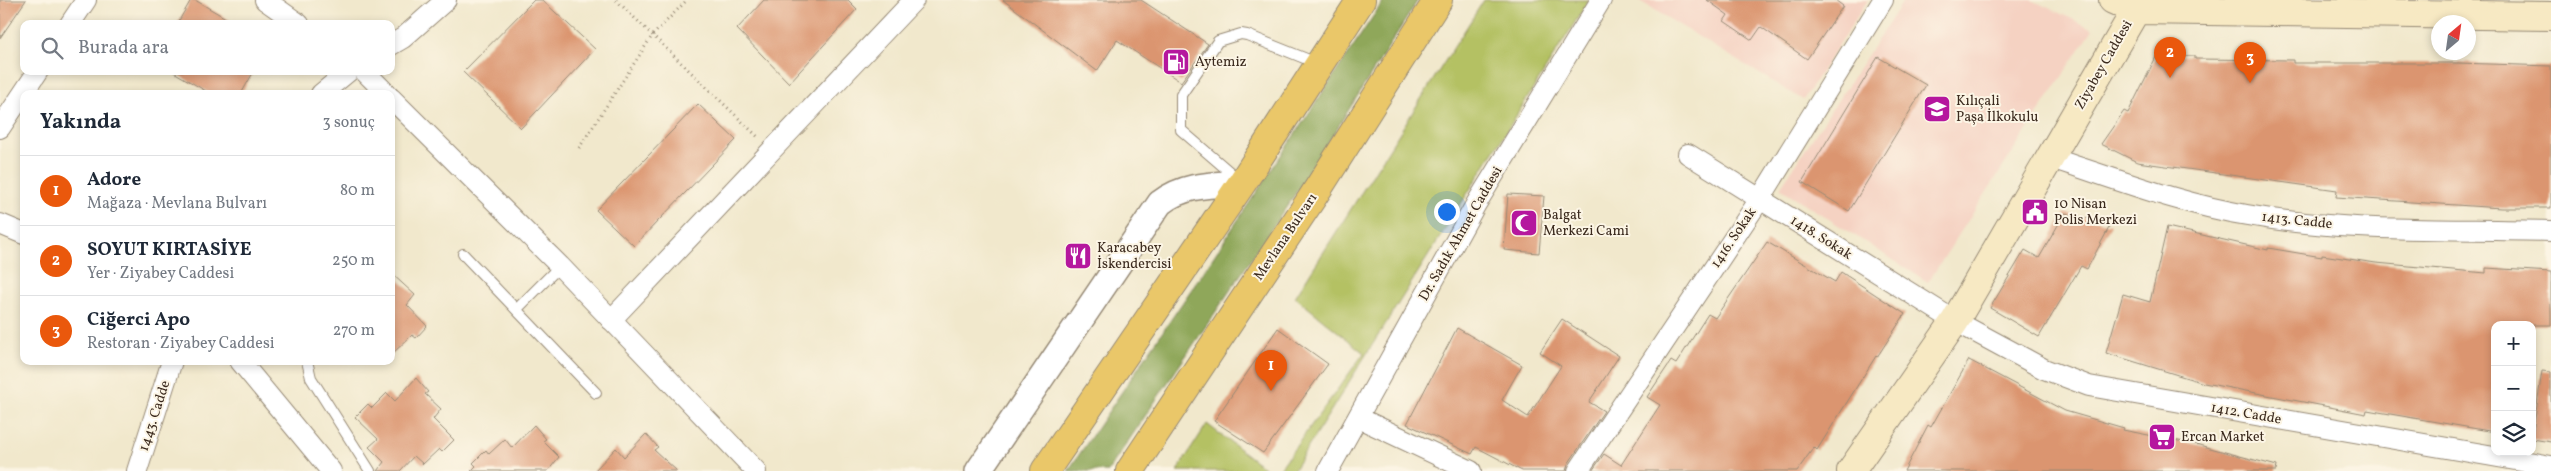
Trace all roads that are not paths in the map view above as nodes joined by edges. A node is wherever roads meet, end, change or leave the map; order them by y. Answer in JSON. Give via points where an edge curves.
{"nodes":[{"id":1,"x":86,"y":0,"type":"edge"},
{"id":2,"x":265,"y":0,"type":"edge"},
{"id":3,"x":446,"y":0,"type":"edge"},
{"id":4,"x":914,"y":0,"type":"edge"},
{"id":5,"x":1361,"y":0,"type":"edge"},
{"id":6,"x":1438,"y":0,"type":"edge"},
{"id":7,"x":1601,"y":0,"type":"edge"},
{"id":8,"x":1883,"y":0,"type":"edge"},
{"id":9,"x":2130,"y":3,"type":"edge"},
{"id":10,"x":2551,"y":16,"type":"edge"},
{"id":11,"x":73,"y":20,"type":"edge"},
{"id":12,"x":293,"y":20,"type":"edge"},
{"id":13,"x":395,"y":43,"type":"edge"},
{"id":14,"x":1320,"y":65,"type":"junction"},
{"id":15,"x":35,"y":75,"type":"edge"},
{"id":16,"x":344,"y":75,"type":"edge"},
{"id":17,"x":368,"y":75,"type":"edge"},
{"id":18,"x":25,"y":90,"type":"edge"},
{"id":19,"x":326,"y":90,"type":"edge"},
{"id":20,"x":383,"y":90,"type":"edge"},
{"id":21,"x":20,"y":98,"type":"edge"},
{"id":22,"x":395,"y":102,"type":"edge"},
{"id":23,"x":0,"y":128,"type":"edge"},
{"id":24,"x":1688,"y":154,"type":"dead end"},
{"id":25,"x":2051,"y":158,"type":"junction"},
{"id":26,"x":1242,"y":183,"type":"junction"},
{"id":27,"x":1760,"y":199,"type":"junction"},
{"id":28,"x":0,"y":224,"type":"edge"},
{"id":29,"x":2551,"y":231,"type":"edge"},
{"id":30,"x":20,"y":232,"type":"edge"},
{"id":31,"x":463,"y":254,"type":"dead end"},
{"id":32,"x":560,"y":266,"type":"junction"},
{"id":33,"x":517,"y":309,"type":"junction"},
{"id":34,"x":611,"y":320,"type":"junction"},
{"id":35,"x":1955,"y":321,"type":"junction"},
{"id":36,"x":171,"y":365,"type":"edge"},
{"id":37,"x":243,"y":365,"type":"edge"},
{"id":38,"x":308,"y":365,"type":"edge"},
{"id":39,"x":596,"y":393,"type":"dead end"},
{"id":40,"x":1359,"y":418,"type":"junction"},
{"id":41,"x":2551,"y":466,"type":"edge"},
{"id":42,"x":137,"y":471,"type":"edge"},
{"id":43,"x":331,"y":471,"type":"edge"},
{"id":44,"x":370,"y":471,"type":"edge"},
{"id":45,"x":756,"y":471,"type":"edge"},
{"id":46,"x":978,"y":471,"type":"edge"},
{"id":47,"x":1045,"y":471,"type":"edge"},
{"id":48,"x":1130,"y":471,"type":"edge"},
{"id":49,"x":1328,"y":471,"type":"edge"},
{"id":50,"x":1471,"y":471,"type":"edge"},
{"id":51,"x":1578,"y":471,"type":"edge"},
{"id":52,"x":1851,"y":471,"type":"edge"}],
"edges":[{"from":1,"to":11,"type":"street"},
{"from":2,"to":12,"type":"street"},
{"from":3,"to":13,"type":"street"},
{"from":4,"to":34,"type":"street"},
{"from":5,"to":14,"type":"highway"},
{"from":6,"to":48,"type":"highway","name":"Mevlana Bulvarı","via":[[1312,198]]},
{"from":7,"to":40,"type":"street","name":"Dr. Sadık Ahmet Caddesi","via":[[1476,204]]},
{"from":8,"to":27,"type":"street","name":"1416. Sokak"},
{"from":9,"to":10,"type":"main road","name":"Ziyabey Caddesi"},
{"from":9,"to":25,"type":"main road","name":"Ziyabey Caddesi"},
{"from":14,"to":26,"type":"highway"},
{"from":14,"to":26,"type":"lane","via":[[1241,34],[1218,41],[1181,95],[1181,130]]},
{"from":15,"to":18,"type":"street"},
{"from":16,"to":19,"type":"street"},
{"from":17,"to":20,"type":"street"},
{"from":21,"to":23,"type":"street"},
{"from":22,"to":32,"type":"street"},
{"from":24,"to":27,"type":"street","name":"1418. Sokak"},
{"from":25,"to":29,"type":"street","name":"1413. Cadde","via":[[2175,199],[2247,215],[2315,225]]},
{"from":25,"to":35,"type":"main road","name":"Ziyabey Caddesi"},
{"from":26,"to":46,"type":"street","via":[[1195,186],[1170,195],[1160,203]]},
{"from":26,"to":47,"type":"highway"},
{"from":27,"to":35,"type":"street","name":"1418. Sokak"},
{"from":27,"to":51,"type":"street","name":"1416. Sokak"},
{"from":28,"to":30,"type":"street"},
{"from":31,"to":33,"type":"lane"},
{"from":32,"to":33,"type":"lane"},
{"from":32,"to":34,"type":"street"},
{"from":33,"to":39,"type":"lane"},
{"from":34,"to":45,"type":"street"},
{"from":35,"to":41,"type":"street","name":"1412. Cadde","via":[[2044,369],[2089,386]]},
{"from":35,"to":52,"type":"main road","name":"Ziyabey Caddesi"},
{"from":36,"to":42,"type":"street","name":"1443. Cadde"},
{"from":37,"to":43,"type":"street"},
{"from":38,"to":44,"type":"lane","via":[[311,378]]},
{"from":40,"to":49,"type":"street","name":"Dr. Sadık Ahmet Caddesi"},
{"from":40,"to":50,"type":"street"}]}
